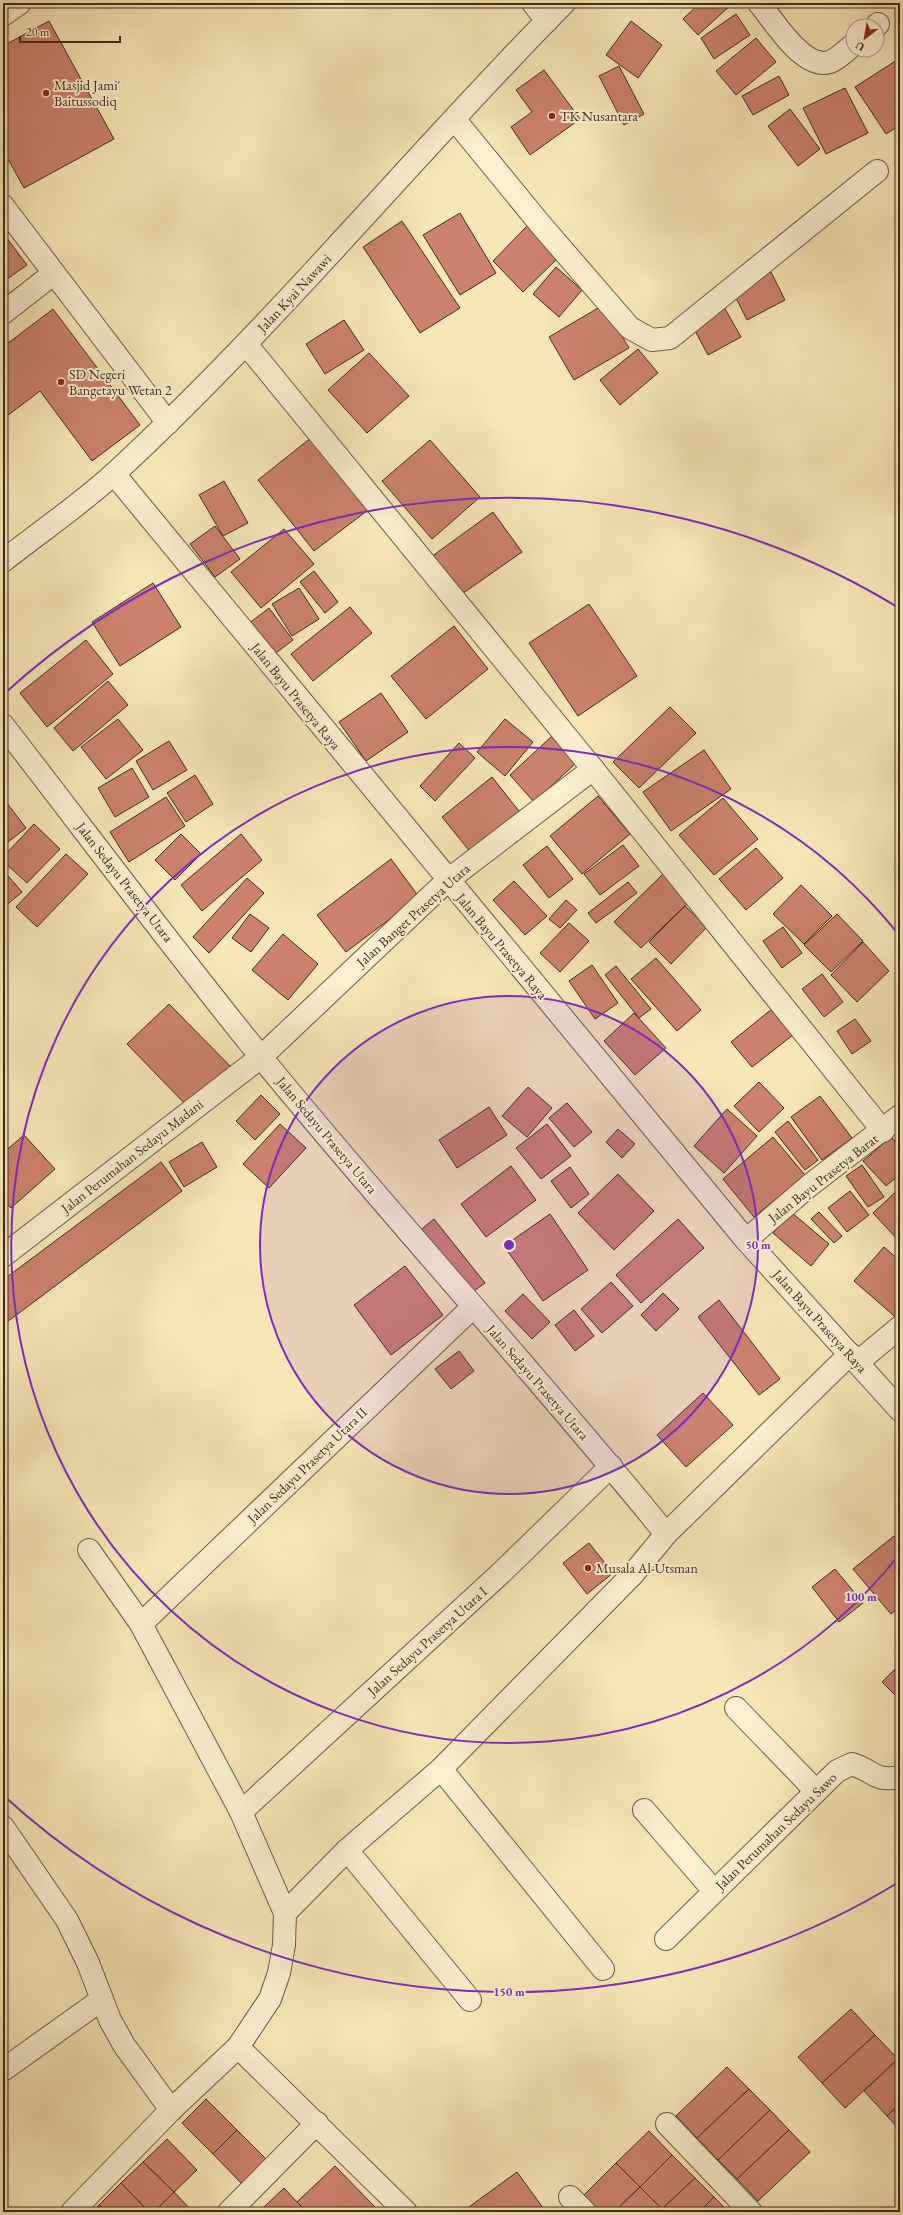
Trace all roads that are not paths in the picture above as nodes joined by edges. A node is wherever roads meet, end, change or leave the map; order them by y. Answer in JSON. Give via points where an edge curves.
{"nodes":[{"id":1,"x":20,"y":3,"type":"edge"},
{"id":2,"x":533,"y":3,"type":"edge"},
{"id":3,"x":564,"y":3,"type":"edge"},
{"id":4,"x":760,"y":3,"type":"edge"},
{"id":5,"x":3,"y":15,"type":"edge"},
{"id":6,"x":547,"y":21,"type":"junction"},
{"id":7,"x":845,"y":52,"type":"edge"},
{"id":8,"x":455,"y":120,"type":"junction"},
{"id":9,"x":877,"y":171,"type":"dead end"},
{"id":10,"x":3,"y":206,"type":"edge"},
{"id":11,"x":53,"y":274,"type":"junction"},
{"id":12,"x":3,"y":313,"type":"edge"},
{"id":13,"x":246,"y":344,"type":"junction"},
{"id":14,"x":168,"y":422,"type":"junction"},
{"id":15,"x":114,"y":474,"type":"junction"},
{"id":16,"x":3,"y":561,"type":"edge"},
{"id":17,"x":3,"y":725,"type":"edge"},
{"id":18,"x":593,"y":769,"type":"junction"},
{"id":19,"x":448,"y":880,"type":"junction"},
{"id":20,"x":260,"y":1056,"type":"junction"},
{"id":21,"x":900,"y":1116,"type":"edge"},
{"id":22,"x":883,"y":1131,"type":"junction"},
{"id":23,"x":746,"y":1240,"type":"junction"},
{"id":24,"x":3,"y":1256,"type":"edge"},
{"id":25,"x":472,"y":1307,"type":"junction"},
{"id":26,"x":900,"y":1327,"type":"edge"},
{"id":27,"x":854,"y":1358,"type":"junction"},
{"id":28,"x":900,"y":1410,"type":"edge"},
{"id":29,"x":611,"y":1466,"type":"junction"},
{"id":30,"x":666,"y":1534,"type":"junction"},
{"id":31,"x":89,"y":1550,"type":"dead end"},
{"id":32,"x":141,"y":1624,"type":"junction"},
{"id":33,"x":736,"y":1708,"type":"dead end"},
{"id":34,"x":441,"y":1769,"type":"junction"},
{"id":35,"x":900,"y":1777,"type":"edge"},
{"id":36,"x":816,"y":1791,"type":"junction"},
{"id":37,"x":644,"y":1810,"type":"dead end"},
{"id":38,"x":241,"y":1812,"type":"junction"},
{"id":39,"x":3,"y":1827,"type":"edge"},
{"id":40,"x":347,"y":1850,"type":"junction"},
{"id":41,"x":714,"y":1891,"type":"junction"},
{"id":42,"x":285,"y":1913,"type":"junction"},
{"id":43,"x":666,"y":1939,"type":"dead end"},
{"id":44,"x":603,"y":1969,"type":"dead end"},
{"id":45,"x":101,"y":2000,"type":"junction"},
{"id":46,"x":470,"y":2000,"type":"dead end"},
{"id":47,"x":238,"y":2047,"type":"junction"},
{"id":48,"x":3,"y":2070,"type":"edge"},
{"id":49,"x":171,"y":2110,"type":"junction"},
{"id":50,"x":317,"y":2123,"type":"junction"},
{"id":51,"x":667,"y":2124,"type":"dead end"},
{"id":52,"x":399,"y":2210,"type":"edge"},
{"id":53,"x":72,"y":2212,"type":"edge"},
{"id":54,"x":229,"y":2212,"type":"edge"},
{"id":55,"x":751,"y":2212,"type":"edge"}],
"edges":[{"from":1,"to":5,"type":"street"},
{"from":2,"to":6,"type":"street"},
{"from":3,"to":6,"type":"street","name":"Jalan Kyai Nawawi"},
{"from":4,"to":7,"type":"street","via":[[803,55],[825,63]]},
{"from":6,"to":8,"type":"street","name":"Jalan Kyai Nawawi"},
{"from":8,"to":9,"type":"street","via":[[630,328],[652,340],[670,338]]},
{"from":8,"to":13,"type":"street","name":"Jalan Kyai Nawawi"},
{"from":10,"to":11,"type":"street"},
{"from":11,"to":12,"type":"street"},
{"from":11,"to":14,"type":"street"},
{"from":13,"to":14,"type":"street","name":"Jalan Kyai Nawawi"},
{"from":13,"to":18,"type":"street"},
{"from":14,"to":15,"type":"street","name":"Jalan Kyai Nawawi"},
{"from":15,"to":16,"type":"street","name":"Jalan Kyai Nawawi"},
{"from":15,"to":19,"type":"street","name":"Jalan Bayu Prasetya Raya"},
{"from":17,"to":20,"type":"street","name":"Jalan Sedayu Prasetya Utara"},
{"from":18,"to":19,"type":"street","name":"Jalan Banget Prasetya Utara"},
{"from":18,"to":22,"type":"street"},
{"from":19,"to":20,"type":"street","name":"Jalan Banget Prasetya Utara"},
{"from":19,"to":23,"type":"street","name":"Jalan Bayu Prasetya Raya"},
{"from":20,"to":24,"type":"street","name":"Jalan Perumahan Sedayu Madani"},
{"from":20,"to":25,"type":"street","name":"Jalan Sedayu Prasetya Utara"},
{"from":21,"to":22,"type":"street","name":"Jalan Bayu Prasetya Barat"},
{"from":22,"to":23,"type":"street","name":"Jalan Bayu Prasetya Barat","via":[[810,1185]]},
{"from":23,"to":27,"type":"street","name":"Jalan Bayu Prasetya Raya"},
{"from":25,"to":29,"type":"street","name":"Jalan Sedayu Prasetya Utara"},
{"from":25,"to":32,"type":"street","name":"Jalan Sedayu Prasetya Utara II"},
{"from":26,"to":27,"type":"street"},
{"from":27,"to":28,"type":"street","name":"Jalan Bayu Prasetya Raya"},
{"from":27,"to":30,"type":"street"},
{"from":29,"to":30,"type":"street","name":"Jalan Sedayu Prasetya Utara"},
{"from":29,"to":38,"type":"street","name":"Jalan Sedayu Prasetya Utara I","via":[[502,1572]]},
{"from":30,"to":34,"type":"street","via":[[634,1574]]},
{"from":31,"to":32,"type":"street"},
{"from":32,"to":38,"type":"street"},
{"from":33,"to":36,"type":"street"},
{"from":34,"to":40,"type":"street"},
{"from":34,"to":44,"type":"street"},
{"from":35,"to":36,"type":"street","name":"Jalan Perumahan Sedayu Sawo","via":[[887,1780],[875,1777],[852,1764],[837,1771]]},
{"from":36,"to":41,"type":"street","name":"Jalan Perumahan Sedayu Sawo"},
{"from":37,"to":41,"type":"street"},
{"from":38,"to":42,"type":"street"},
{"from":39,"to":45,"type":"street","via":[[67,1920],[88,1963]]},
{"from":40,"to":42,"type":"street"},
{"from":40,"to":46,"type":"street"},
{"from":41,"to":43,"type":"street","name":"Jalan Perumahan Sedayu Sawo"},
{"from":42,"to":47,"type":"street","via":[[284,1945],[279,1973],[270,1999]]},
{"from":45,"to":48,"type":"street"},
{"from":45,"to":49,"type":"street","via":[[124,2045]]},
{"from":47,"to":49,"type":"street"},
{"from":47,"to":50,"type":"street"},
{"from":49,"to":53,"type":"street"},
{"from":50,"to":52,"type":"street"},
{"from":50,"to":54,"type":"street"},
{"from":51,"to":55,"type":"street"}]}
